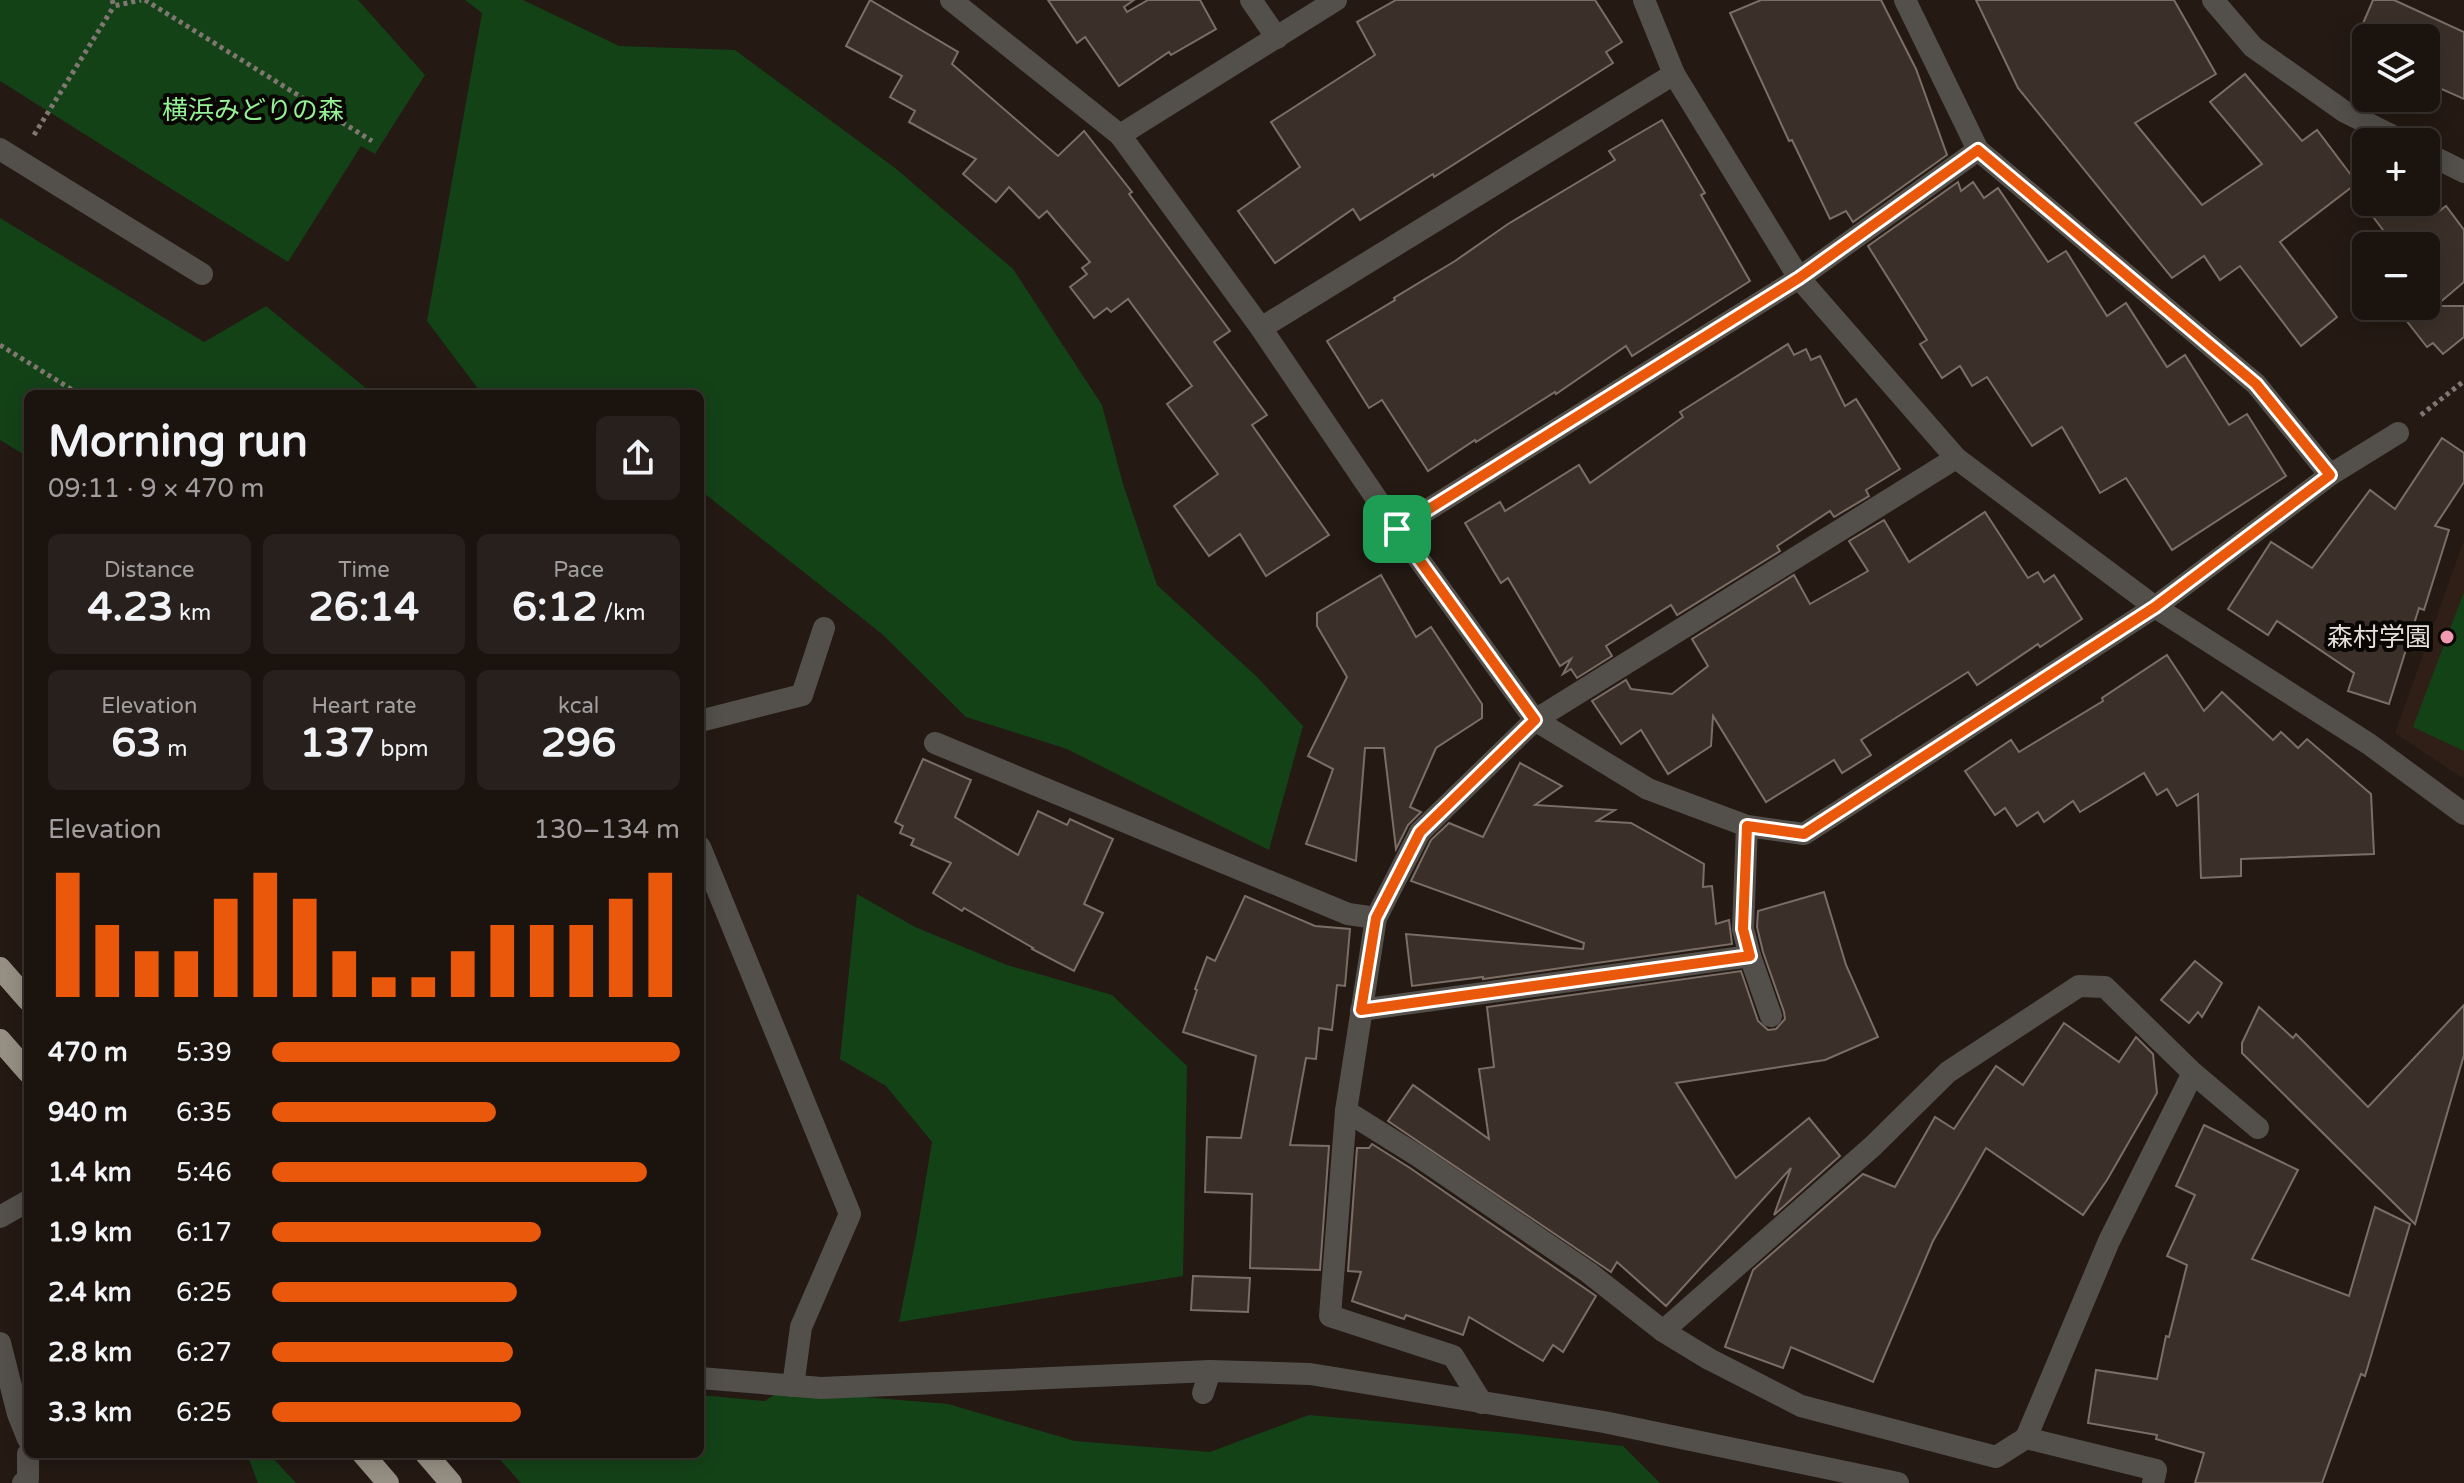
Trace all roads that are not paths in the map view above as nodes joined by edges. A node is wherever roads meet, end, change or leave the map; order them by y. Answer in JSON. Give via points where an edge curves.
{"nodes":[{"id":1,"x":951,"y":0,"type":"edge"},
{"id":2,"x":1251,"y":0,"type":"edge"},
{"id":3,"x":1336,"y":0,"type":"edge"},
{"id":4,"x":1644,"y":0,"type":"edge"},
{"id":5,"x":1905,"y":0,"type":"edge"},
{"id":6,"x":2213,"y":0,"type":"edge"},
{"id":7,"x":1277,"y":38,"type":"junction"},
{"id":8,"x":1674,"y":74,"type":"junction"},
{"id":9,"x":2377,"y":128,"type":"edge"},
{"id":10,"x":1120,"y":135,"type":"junction"},
{"id":11,"x":1978,"y":150,"type":"junction"},
{"id":12,"x":9,"y":154,"type":"edge"},
{"id":13,"x":2440,"y":160,"type":"edge"},
{"id":14,"x":2464,"y":172,"type":"edge"},
{"id":15,"x":202,"y":274,"type":"dead end"},
{"id":16,"x":1799,"y":278,"type":"junction"},
{"id":17,"x":1261,"y":328,"type":"junction"},
{"id":18,"x":2398,"y":433,"type":"road end"},
{"id":19,"x":1956,"y":458,"type":"junction"},
{"id":20,"x":2330,"y":475,"type":"junction"},
{"id":21,"x":1397,"y":529,"type":"junction"},
{"id":22,"x":2155,"y":607,"type":"junction"},
{"id":23,"x":824,"y":628,"type":"dead end"},
{"id":24,"x":704,"y":720,"type":"edge"},
{"id":25,"x":1535,"y":720,"type":"junction"},
{"id":26,"x":935,"y":743,"type":"dead end"},
{"id":27,"x":2464,"y":814,"type":"edge"},
{"id":28,"x":1747,"y":826,"type":"junction"},
{"id":29,"x":704,"y":857,"type":"edge"},
{"id":30,"x":1376,"y":918,"type":"junction"},
{"id":31,"x":1750,"y":956,"type":"junction"},
{"id":32,"x":0,"y":968,"type":"edge"},
{"id":33,"x":24,"y":995,"type":"edge"},
{"id":34,"x":1361,"y":1010,"type":"junction"},
{"id":35,"x":1771,"y":1016,"type":"dead end"},
{"id":36,"x":0,"y":1040,"type":"edge"},
{"id":37,"x":24,"y":1067,"type":"edge"},
{"id":38,"x":2193,"y":1073,"type":"junction"},
{"id":39,"x":1346,"y":1111,"type":"junction"},
{"id":40,"x":2258,"y":1128,"type":"dead end"},
{"id":41,"x":24,"y":1203,"type":"edge"},
{"id":42,"x":0,"y":1217,"type":"edge"},
{"id":43,"x":1663,"y":1331,"type":"junction"},
{"id":44,"x":0,"y":1343,"type":"edge"},
{"id":45,"x":1210,"y":1371,"type":"junction"},
{"id":46,"x":704,"y":1378,"type":"edge"},
{"id":47,"x":793,"y":1386,"type":"junction"},
{"id":48,"x":1203,"y":1393,"type":"dead end"},
{"id":49,"x":1482,"y":1403,"type":"junction"},
{"id":50,"x":24,"y":1429,"type":"edge"},
{"id":51,"x":2026,"y":1438,"type":"junction"},
{"id":52,"x":28,"y":1458,"type":"edge"},
{"id":53,"x":366,"y":1458,"type":"edge"},
{"id":54,"x":429,"y":1458,"type":"edge"},
{"id":55,"x":23,"y":1483,"type":"edge"},
{"id":56,"x":388,"y":1483,"type":"edge"},
{"id":57,"x":451,"y":1483,"type":"edge"},
{"id":58,"x":1898,"y":1483,"type":"edge"},
{"id":59,"x":2153,"y":1483,"type":"edge"}],
"edges":[{"from":1,"to":10,"type":"street"},
{"from":2,"to":7,"type":"street"},
{"from":3,"to":7,"type":"street"},
{"from":4,"to":8,"type":"street"},
{"from":5,"to":11,"type":"street"},
{"from":6,"to":9,"type":"street","via":[[2253,47],[2345,112]]},
{"from":7,"to":10,"type":"street"},
{"from":8,"to":16,"type":"street"},
{"from":8,"to":17,"type":"street"},
{"from":10,"to":17,"type":"street"},
{"from":11,"to":16,"type":"street"},
{"from":11,"to":20,"type":"street","via":[[2256,384]]},
{"from":12,"to":15,"type":"street"},
{"from":13,"to":14,"type":"street"},
{"from":16,"to":19,"type":"street"},
{"from":16,"to":21,"type":"street"},
{"from":17,"to":21,"type":"street"},
{"from":18,"to":20,"type":"street"},
{"from":19,"to":22,"type":"street"},
{"from":19,"to":25,"type":"street"},
{"from":20,"to":22,"type":"street"},
{"from":21,"to":25,"type":"street"},
{"from":22,"to":27,"type":"street","via":[[2369,744]]},
{"from":22,"to":28,"type":"street","via":[[1804,834]]},
{"from":23,"to":24,"type":"street","via":[[802,695]]},
{"from":25,"to":28,"type":"street","via":[[1648,789]]},
{"from":25,"to":30,"type":"street","via":[[1420,832]]},
{"from":26,"to":30,"type":"street","via":[[1348,914]]},
{"from":28,"to":31,"type":"street","via":[[1743,929]]},
{"from":29,"to":47,"type":"street","via":[[850,1214],[801,1327]]},
{"from":30,"to":34,"type":"street"},
{"from":31,"to":34,"type":"street"},
{"from":31,"to":35,"type":"street"},
{"from":32,"to":33,"type":"highway"},
{"from":34,"to":39,"type":"street"},
{"from":36,"to":37,"type":"highway"},
{"from":38,"to":40,"type":"street"},
{"from":38,"to":43,"type":"street","via":[[2105,987],[2079,986],[1948,1072],[1873,1146]]},
{"from":38,"to":51,"type":"street","via":[[2109,1241]]},
{"from":39,"to":43,"type":"street","via":[[1588,1272]]},
{"from":39,"to":49,"type":"street","via":[[1330,1316],[1453,1356]]},
{"from":41,"to":42,"type":"street"},
{"from":43,"to":51,"type":"street","via":[[1801,1406],[1996,1457]]},
{"from":44,"to":50,"type":"street"},
{"from":45,"to":47,"type":"street"},
{"from":45,"to":48,"type":"street"},
{"from":45,"to":49,"type":"street","via":[[1310,1374]]},
{"from":46,"to":47,"type":"street"},
{"from":49,"to":58,"type":"street","via":[[1604,1422]]},
{"from":51,"to":59,"type":"street","via":[[2156,1470]]},
{"from":52,"to":55,"type":"street","via":[[28,1479]]},
{"from":53,"to":56,"type":"highway"},
{"from":54,"to":57,"type":"highway"}]}
